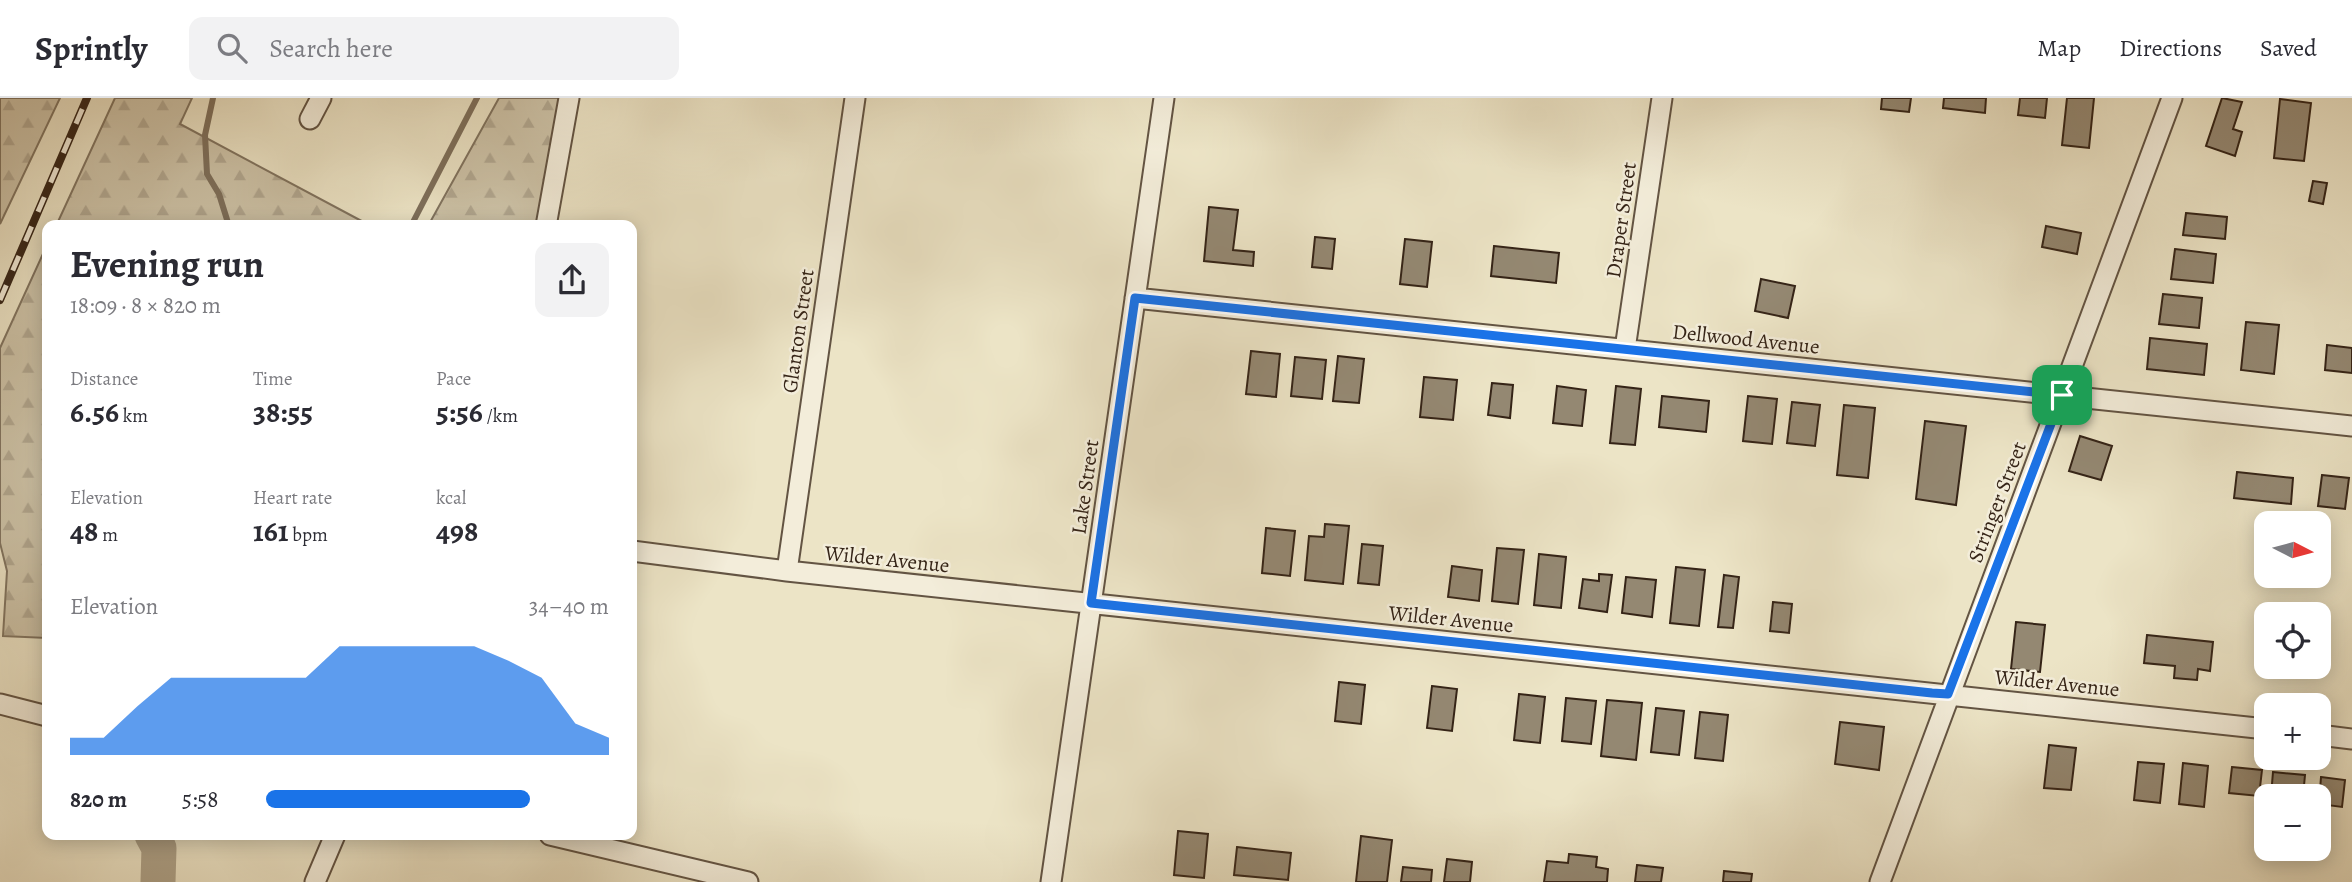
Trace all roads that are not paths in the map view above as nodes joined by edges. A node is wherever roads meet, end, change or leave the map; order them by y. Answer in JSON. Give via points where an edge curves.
{"nodes":[{"id":1,"x":321,"y":98,"type":"edge"},
{"id":2,"x":569,"y":98,"type":"edge"},
{"id":3,"x":855,"y":98,"type":"edge"},
{"id":4,"x":1164,"y":98,"type":"edge"},
{"id":5,"x":1662,"y":98,"type":"edge"},
{"id":6,"x":2172,"y":98,"type":"edge"},
{"id":7,"x":310,"y":119,"type":"dead end"},
{"id":8,"x":547,"y":220,"type":"edge"},
{"id":9,"x":1135,"y":298,"type":"junction"},
{"id":10,"x":1625,"y":349,"type":"junction"},
{"id":11,"x":2062,"y":395,"type":"junction"},
{"id":12,"x":2352,"y":426,"type":"edge"},
{"id":13,"x":637,"y":552,"type":"edge"},
{"id":14,"x":787,"y":571,"type":"junction"},
{"id":15,"x":1091,"y":603,"type":"junction"},
{"id":16,"x":1948,"y":694,"type":"junction"},
{"id":17,"x":0,"y":704,"type":"edge"},
{"id":18,"x":42,"y":715,"type":"edge"},
{"id":19,"x":2254,"y":728,"type":"edge"},
{"id":20,"x":2331,"y":736,"type":"edge"},
{"id":21,"x":2352,"y":739,"type":"edge"},
{"id":22,"x":333,"y":840,"type":"edge"},
{"id":23,"x":572,"y":840,"type":"edge"},
{"id":24,"x":315,"y":882,"type":"edge"},
{"id":25,"x":748,"y":882,"type":"edge"},
{"id":26,"x":1051,"y":882,"type":"edge"},
{"id":27,"x":1880,"y":882,"type":"edge"}],
"edges":[{"from":1,"to":7,"type":"street"},
{"from":2,"to":8,"type":"street"},
{"from":3,"to":14,"type":"street","name":"Glanton Street"},
{"from":4,"to":9,"type":"street","name":"Lake Street"},
{"from":5,"to":10,"type":"street","name":"Draper Street"},
{"from":6,"to":11,"type":"street","name":"Stringer Street"},
{"from":9,"to":10,"type":"street","name":"Dellwood Avenue"},
{"from":9,"to":15,"type":"street","name":"Lake Street"},
{"from":10,"to":11,"type":"street","name":"Dellwood Avenue"},
{"from":11,"to":12,"type":"street","name":"Dellwood Avenue"},
{"from":11,"to":16,"type":"street","name":"Stringer Street"},
{"from":13,"to":14,"type":"street","name":"Wilder Avenue"},
{"from":14,"to":15,"type":"street","name":"Wilder Avenue"},
{"from":15,"to":16,"type":"street","name":"Wilder Avenue"},
{"from":15,"to":26,"type":"street","name":"Lake Street"},
{"from":16,"to":19,"type":"street","name":"Wilder Avenue"},
{"from":16,"to":27,"type":"street","name":"Stringer Street"},
{"from":17,"to":18,"type":"street"},
{"from":20,"to":21,"type":"street"},
{"from":22,"to":24,"type":"street"},
{"from":23,"to":25,"type":"street"}]}
